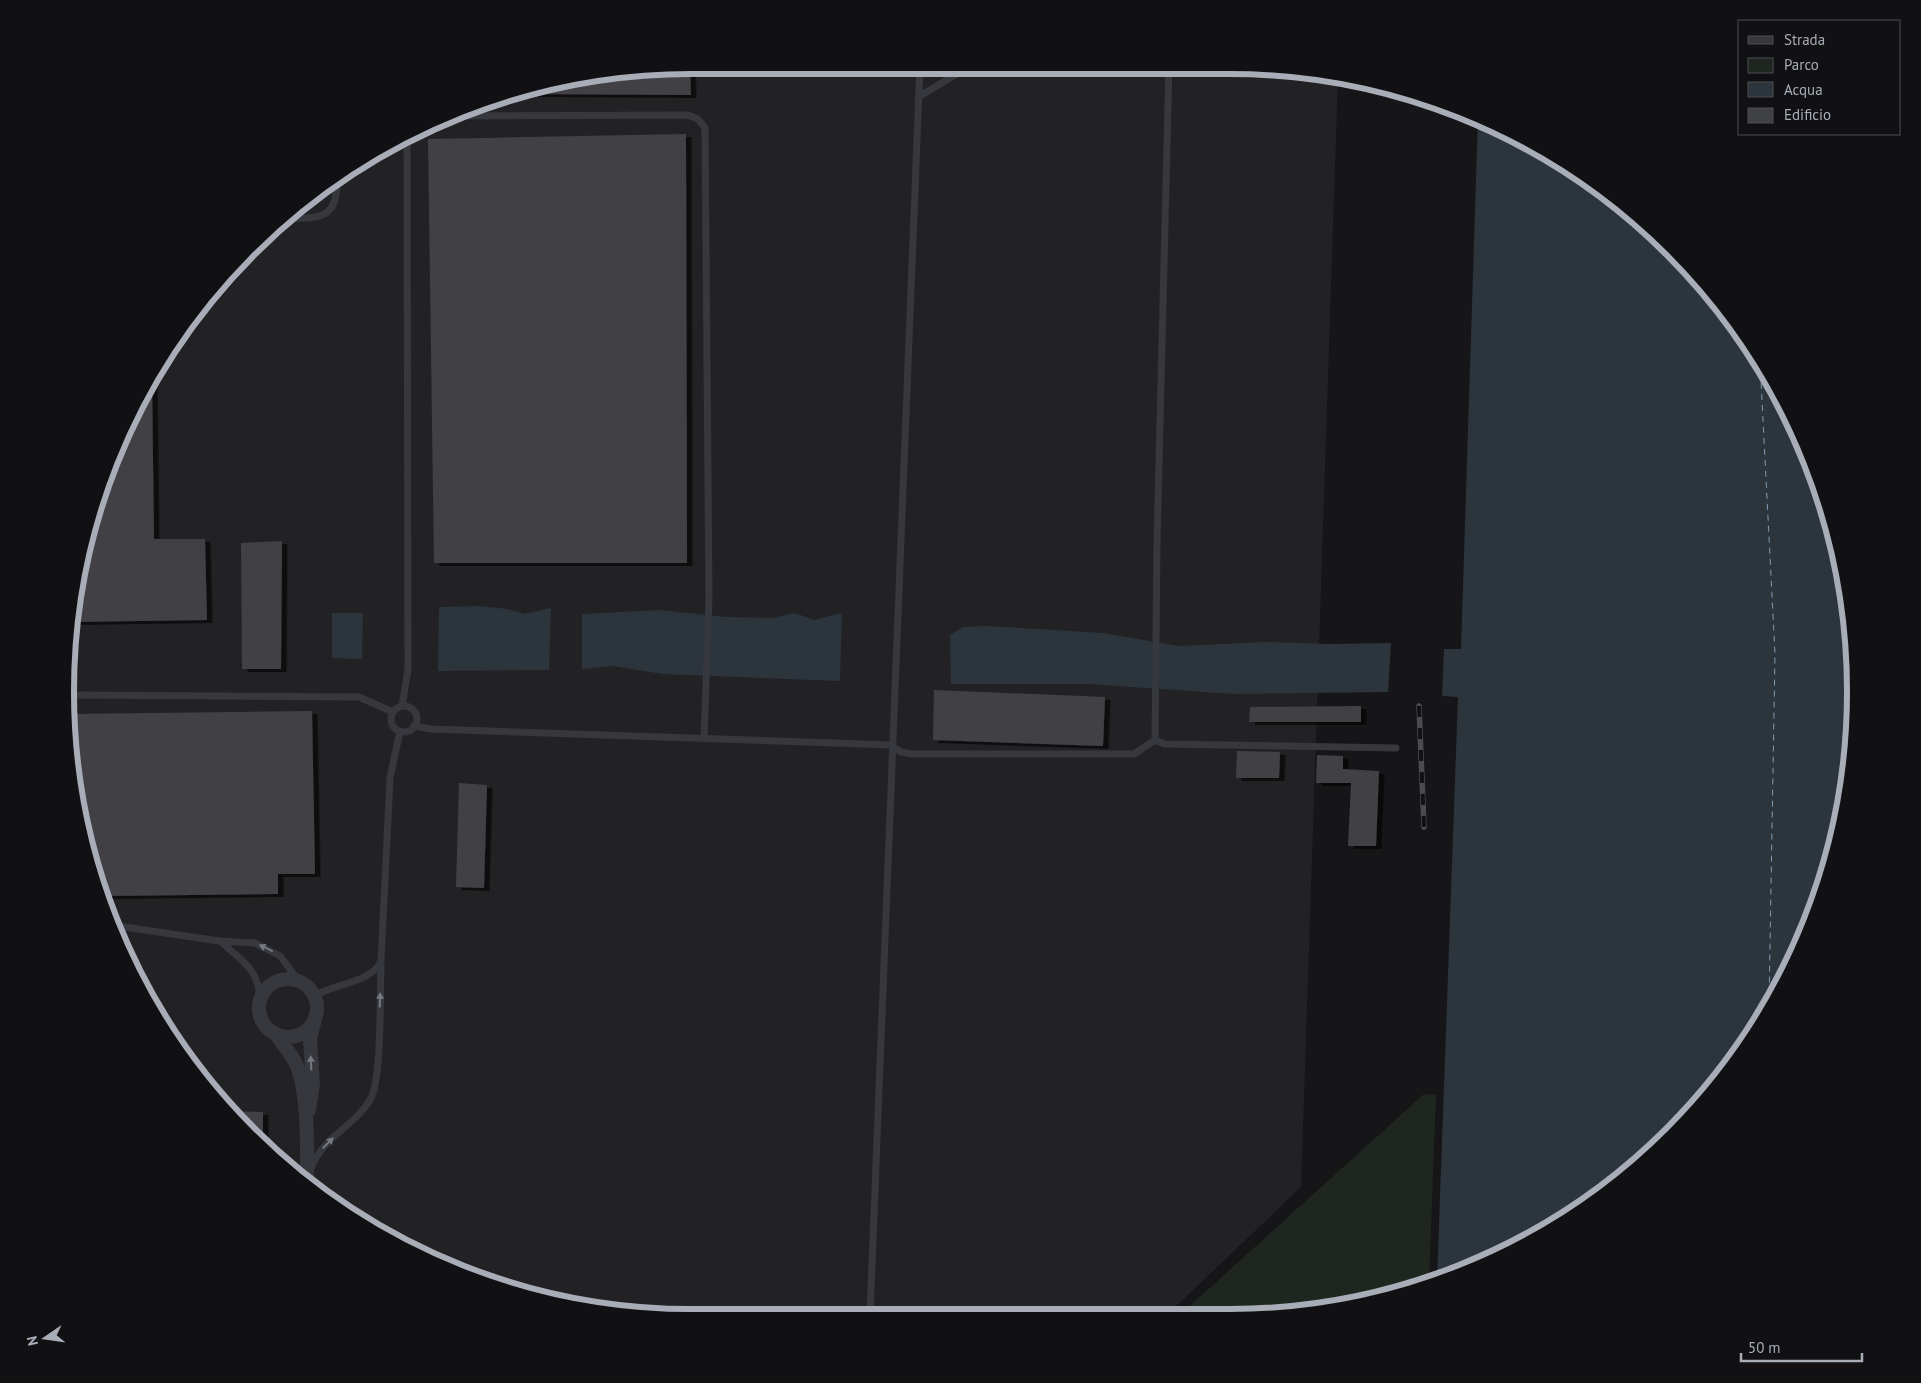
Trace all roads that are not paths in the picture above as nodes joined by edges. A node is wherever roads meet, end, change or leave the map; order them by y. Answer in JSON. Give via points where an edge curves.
{"nodes":[{"id":1,"x":919,"y":74,"type":"edge"},
{"id":2,"x":957,"y":74,"type":"edge"},
{"id":3,"x":1169,"y":74,"type":"edge"},
{"id":4,"x":918,"y":97,"type":"junction"},
{"id":5,"x":469,"y":116,"type":"edge"},
{"id":6,"x":407,"y":143,"type":"edge"},
{"id":7,"x":337,"y":186,"type":"edge"},
{"id":8,"x":295,"y":218,"type":"edge"},
{"id":9,"x":74,"y":695,"type":"edge"},
{"id":10,"x":402,"y":706,"type":"junction"},
{"id":11,"x":393,"y":712,"type":"junction"},
{"id":12,"x":414,"y":726,"type":"junction"},
{"id":13,"x":400,"y":731,"type":"junction"},
{"id":14,"x":704,"y":739,"type":"junction"},
{"id":15,"x":1155,"y":740,"type":"junction"},
{"id":16,"x":891,"y":745,"type":"junction"},
{"id":17,"x":1396,"y":748,"type":"dead end"},
{"id":18,"x":120,"y":926,"type":"edge"},
{"id":19,"x":219,"y":941,"type":"junction"},
{"id":20,"x":381,"y":961,"type":"junction"},
{"id":21,"x":299,"y":981,"type":"junction"},
{"id":22,"x":314,"y":996,"type":"junction"},
{"id":23,"x":260,"y":1004,"type":"junction"},
{"id":24,"x":315,"y":1019,"type":"junction"},
{"id":25,"x":275,"y":1034,"type":"junction"},
{"id":26,"x":307,"y":1128,"type":"junction"},
{"id":27,"x":307,"y":1175,"type":"edge"},
{"id":28,"x":309,"y":1177,"type":"edge"},
{"id":29,"x":870,"y":1309,"type":"edge"}],
"edges":[{"from":1,"to":4,"type":"lane"},
{"from":2,"to":4,"type":"lane"},
{"from":3,"to":15,"type":"lane"},
{"from":4,"to":16,"type":"lane"},
{"from":5,"to":14,"type":"lane","via":[[688,115],[702,122],[707,134],[709,598]]},
{"from":6,"to":10,"type":"lane","via":[[408,670]]},
{"from":7,"to":8,"type":"lane","via":[[336,201],[331,211],[321,217]]},
{"from":9,"to":11,"type":"lane","via":[[359,697]]},
{"from":10,"to":11,"type":"lane"},
{"from":10,"to":12,"type":"lane","via":[[415,714]]},
{"from":11,"to":13,"type":"lane","via":[[392,724]]},
{"from":12,"to":13,"type":"lane","via":[[408,731]]},
{"from":12,"to":14,"type":"lane"},
{"from":13,"to":20,"type":"lane","via":[[390,778]]},
{"from":14,"to":16,"type":"lane"},
{"from":15,"to":16,"type":"lane","via":[[1134,754],[912,754]]},
{"from":15,"to":17,"type":"lane","via":[[1164,744]]},
{"from":16,"to":29,"type":"lane"},
{"from":18,"to":19,"type":"lane"},
{"from":21,"to":19,"type":"lane","one_way":true,"via":[[280,956],[269,948],[255,943]]},
{"from":19,"to":23,"type":"lane","via":[[254,973],[259,985]]},
{"from":20,"to":22,"type":"lane","via":[[369,976],[327,988]]},
{"from":28,"to":20,"type":"lane","one_way":true,"via":[[319,1152],[365,1107],[375,1087]]},
{"from":21,"to":22,"type":"street"},
{"from":21,"to":23,"type":"street","via":[[291,979],[274,983],[262,996]]},
{"from":22,"to":24,"type":"street"},
{"from":23,"to":25,"type":"street","via":[[263,1021]]},
{"from":24,"to":25,"type":"street","via":[[298,1035]]},
{"from":26,"to":24,"type":"street","one_way":true,"via":[[313,1084],[310,1038]]},
{"from":25,"to":26,"type":"street","via":[[297,1066]]},
{"from":26,"to":27,"type":"street"}]}
